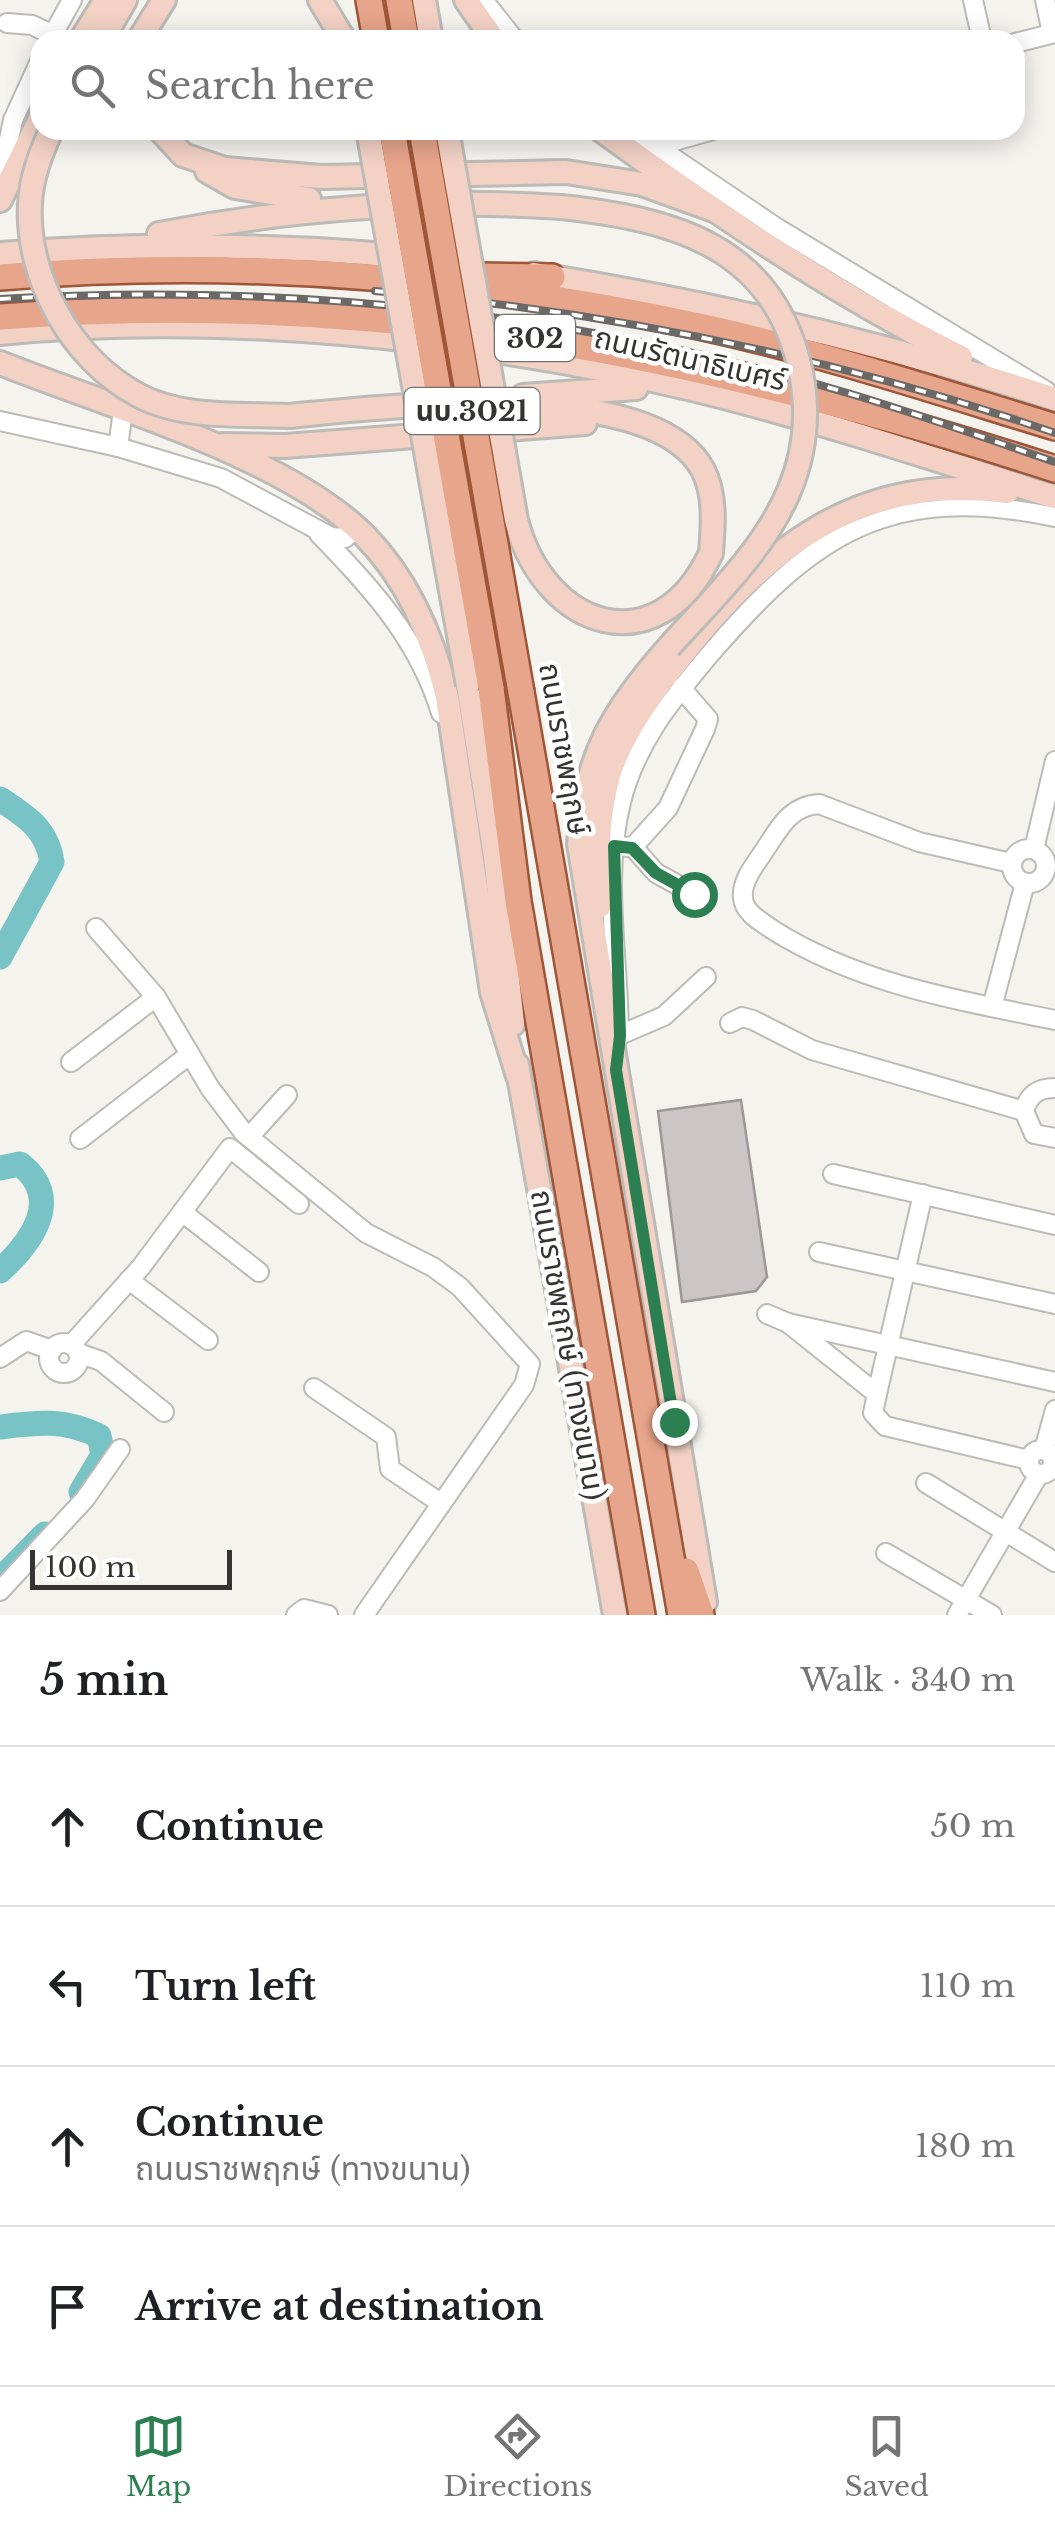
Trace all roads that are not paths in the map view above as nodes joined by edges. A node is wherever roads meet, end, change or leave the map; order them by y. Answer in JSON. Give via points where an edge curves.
{"nodes":[{"id":1,"x":72,"y":0,"type":"edge"},
{"id":2,"x":106,"y":0,"type":"edge"},
{"id":3,"x":125,"y":0,"type":"edge"},
{"id":4,"x":164,"y":0,"type":"edge"},
{"id":5,"x":320,"y":0,"type":"edge"},
{"id":6,"x":369,"y":0,"type":"edge"},
{"id":7,"x":399,"y":0,"type":"edge"},
{"id":8,"x":424,"y":0,"type":"edge"},
{"id":9,"x":466,"y":0,"type":"edge"},
{"id":10,"x":482,"y":0,"type":"edge"},
{"id":11,"x":973,"y":0,"type":"edge"},
{"id":12,"x":1051,"y":19,"type":"edge"},
{"id":13,"x":7,"y":24,"type":"dead end"},
{"id":14,"x":40,"y":30,"type":"edge"},
{"id":15,"x":56,"y":30,"type":"edge"},
{"id":16,"x":87,"y":30,"type":"edge"},
{"id":17,"x":108,"y":30,"type":"edge"},
{"id":18,"x":145,"y":30,"type":"edge"},
{"id":19,"x":338,"y":30,"type":"edge"},
{"id":20,"x":374,"y":30,"type":"edge"},
{"id":21,"x":404,"y":30,"type":"edge"},
{"id":22,"x":429,"y":30,"type":"edge"},
{"id":23,"x":487,"y":30,"type":"edge"},
{"id":24,"x":507,"y":30,"type":"edge"},
{"id":25,"x":980,"y":30,"type":"edge"},
{"id":26,"x":1025,"y":36,"type":"edge"},
{"id":27,"x":30,"y":83,"type":"edge"},
{"id":28,"x":30,"y":139,"type":"edge"},
{"id":29,"x":47,"y":140,"type":"edge"},
{"id":30,"x":169,"y":140,"type":"edge"},
{"id":31,"x":370,"y":140,"type":"edge"},
{"id":32,"x":394,"y":140,"type":"edge"},
{"id":33,"x":424,"y":140,"type":"edge"},
{"id":34,"x":449,"y":140,"type":"edge"},
{"id":35,"x":615,"y":140,"type":"edge"},
{"id":36,"x":648,"y":140,"type":"edge"},
{"id":37,"x":678,"y":140,"type":"edge"},
{"id":38,"x":657,"y":146,"type":"junction"},
{"id":39,"x":183,"y":156,"type":"junction"},
{"id":40,"x":1,"y":174,"type":"edge"},
{"id":41,"x":0,"y":200,"type":"edge"},
{"id":42,"x":400,"y":203,"type":"junction"},
{"id":43,"x":714,"y":210,"type":"junction"},
{"id":44,"x":97,"y":247,"type":"junction"},
{"id":45,"x":0,"y":254,"type":"edge"},
{"id":46,"x":366,"y":275,"type":"junction"},
{"id":47,"x":0,"y":276,"type":"edge"},
{"id":48,"x":552,"y":277,"type":"junction"},
{"id":49,"x":0,"y":318,"type":"edge"},
{"id":50,"x":0,"y":333,"type":"edge"},
{"id":51,"x":0,"y":363,"type":"edge"},
{"id":52,"x":690,"y":388,"type":"junction"},
{"id":53,"x":1022,"y":388,"type":"junction"},
{"id":54,"x":1055,"y":398,"type":"edge"},
{"id":55,"x":428,"y":406,"type":"junction"},
{"id":56,"x":123,"y":412,"type":"junction"},
{"id":57,"x":0,"y":421,"type":"edge"},
{"id":58,"x":1055,"y":427,"type":"edge"},
{"id":59,"x":668,"y":434,"type":"junction"},
{"id":60,"x":204,"y":443,"type":"junction"},
{"id":61,"x":118,"y":447,"type":"junction"},
{"id":62,"x":1055,"y":470,"type":"edge"},
{"id":63,"x":1055,"y":499,"type":"edge"},
{"id":64,"x":1055,"y":517,"type":"edge"},
{"id":65,"x":310,"y":525,"type":"junction"},
{"id":66,"x":356,"y":528,"type":"junction"},
{"id":67,"x":479,"y":687,"type":"junction"},
{"id":68,"x":681,"y":688,"type":"junction"},
{"id":69,"x":1055,"y":761,"type":"edge"},
{"id":70,"x":461,"y":786,"type":"junction"},
{"id":71,"x":623,"y":847,"type":"junction"},
{"id":72,"x":1034,"y":849,"type":"junction"},
{"id":73,"x":1012,"y":864,"type":"junction"},
{"id":74,"x":1051,"y":869,"type":"edge"},
{"id":75,"x":1025,"y":883,"type":"junction"},
{"id":76,"x":694,"y":894,"type":"dead end"},
{"id":77,"x":96,"y":928,"type":"dead end"},
{"id":78,"x":706,"y":977,"type":"dead end"},
{"id":79,"x":156,"y":997,"type":"junction"},
{"id":80,"x":992,"y":1007,"type":"junction"},
{"id":81,"x":1055,"y":1020,"type":"edge"},
{"id":82,"x":730,"y":1023,"type":"dead end"},
{"id":83,"x":615,"y":1036,"type":"junction"},
{"id":84,"x":189,"y":1055,"type":"junction"},
{"id":85,"x":71,"y":1062,"type":"dead end"},
{"id":86,"x":518,"y":1076,"type":"junction"},
{"id":87,"x":1055,"y":1088,"type":"edge"},
{"id":88,"x":287,"y":1094,"type":"dead end"},
{"id":89,"x":1024,"y":1112,"type":"junction"},
{"id":90,"x":247,"y":1135,"type":"junction"},
{"id":91,"x":1055,"y":1138,"type":"edge"},
{"id":92,"x":80,"y":1140,"type":"dead end"},
{"id":93,"x":230,"y":1148,"type":"junction"},
{"id":94,"x":833,"y":1174,"type":"dead end"},
{"id":95,"x":923,"y":1194,"type":"junction"},
{"id":96,"x":299,"y":1204,"type":"dead end"},
{"id":97,"x":182,"y":1212,"type":"junction"},
{"id":98,"x":1055,"y":1224,"type":"edge"},
{"id":99,"x":819,"y":1252,"type":"dead end"},
{"id":100,"x":259,"y":1272,"type":"dead end"},
{"id":101,"x":906,"y":1272,"type":"junction"},
{"id":102,"x":129,"y":1280,"type":"junction"},
{"id":103,"x":1055,"y":1304,"type":"edge"},
{"id":104,"x":766,"y":1314,"type":"dead end"},
{"id":105,"x":788,"y":1324,"type":"junction"},
{"id":106,"x":208,"y":1340,"type":"dead end"},
{"id":107,"x":890,"y":1344,"type":"junction"},
{"id":108,"x":74,"y":1349,"type":"junction"},
{"id":109,"x":52,"y":1350,"type":"junction"},
{"id":110,"x":0,"y":1358,"type":"edge"},
{"id":111,"x":1055,"y":1382,"type":"edge"},
{"id":112,"x":314,"y":1388,"type":"dead end"},
{"id":113,"x":877,"y":1394,"type":"junction"},
{"id":114,"x":1055,"y":1410,"type":"edge"},
{"id":115,"x":164,"y":1412,"type":"dead end"},
{"id":116,"x":120,"y":1449,"type":"dead end"},
{"id":117,"x":1044,"y":1465,"type":"edge"},
{"id":118,"x":926,"y":1483,"type":"dead end"},
{"id":119,"x":439,"y":1502,"type":"junction"},
{"id":120,"x":664,"y":1510,"type":"junction"},
{"id":121,"x":1004,"y":1533,"type":"junction"},
{"id":122,"x":886,"y":1552,"type":"dead end"},
{"id":123,"x":1055,"y":1562,"type":"edge"},
{"id":124,"x":0,"y":1591,"type":"edge"},
{"id":125,"x":962,"y":1607,"type":"edge"},
{"id":126,"x":296,"y":1615,"type":"edge"},
{"id":127,"x":328,"y":1615,"type":"edge"},
{"id":128,"x":364,"y":1615,"type":"edge"},
{"id":129,"x":615,"y":1615,"type":"edge"},
{"id":130,"x":642,"y":1615,"type":"edge"},
{"id":131,"x":681,"y":1615,"type":"edge"},
{"id":132,"x":704,"y":1615,"type":"edge"},
{"id":133,"x":992,"y":1615,"type":"edge"}],
"edges":[{"from":1,"to":15,"type":"street"},
{"from":2,"to":16,"type":"main road"},
{"from":3,"to":17,"type":"main road"},
{"from":4,"to":18,"type":"main road"},
{"from":5,"to":19,"type":"main road"},
{"from":6,"to":20,"type":"main road"},
{"from":7,"to":21,"type":"main road"},
{"from":8,"to":22,"type":"main road"},
{"from":9,"to":23,"type":"main road"},
{"from":10,"to":24,"type":"street"},
{"from":11,"to":25,"type":"street"},
{"from":12,"to":26,"type":"street"},
{"from":13,"to":14,"type":"street"},
{"from":27,"to":40,"type":"street"},
{"from":28,"to":41,"type":"main road"},
{"from":29,"to":55,"type":"main road","bridge":true,"via":[[30,200],[36,260],[49,297],[88,357],[139,396],[178,409],[289,416]]},
{"from":30,"to":39,"type":"main road"},
{"from":31,"to":67,"type":"main road","bridge":true},
{"from":32,"to":67,"type":"main road","name":"ถนนราชพฤกษ์","number":"นบ.3021","bridge":true},
{"from":33,"to":120,"type":"main road","name":"ถนนราชพฤกษ์","number":"นบ.3021","bridge":true},
{"from":34,"to":59,"type":"main road","bridge":true,"via":[[516,520],[529,562],[563,602],[587,618],[640,620],[666,607],[700,576],[711,553],[711,498],[703,470]]},
{"from":35,"to":43,"type":"main road"},
{"from":36,"to":38,"type":"street"},
{"from":37,"to":38,"type":"street"},
{"from":38,"to":54,"type":"street","via":[[777,228]]},
{"from":39,"to":42,"type":"main road","via":[[265,195]]},
{"from":39,"to":43,"type":"main road","via":[[225,168],[321,176],[566,172],[642,184]]},
{"from":42,"to":44,"type":"main road","via":[[273,213]]},
{"from":42,"to":83,"type":"main road","bridge":true,"via":[[561,206],[648,219],[723,251],[768,292],[798,361],[805,433],[789,492],[754,552],[618,708],[587,774],[582,878]]},
{"from":43,"to":53,"type":"main road","via":[[847,294]]},
{"from":44,"to":45,"type":"main road","name":"ถนนรัตนาธิเบศร์","number":"302"},
{"from":44,"to":48,"type":"main road","name":"ถนนรัตนาธิเบศร์","number":"302","via":[[368,252]]},
{"from":46,"to":47,"type":"main road","name":"ถนนรัตนาธิเบศร์","number":"302","via":[[175,267]]},
{"from":46,"to":48,"type":"main road"},
{"from":46,"to":58,"type":"main road","name":"ถนนรัตนาธิเบศร์","number":"302","via":[[698,326]]},
{"from":48,"to":53,"type":"main road","name":"ถนนรัตนาธิเบศร์","number":"302","via":[[702,304]]},
{"from":49,"to":62,"type":"main road","name":"ถนนรัตนาธิเบศร์","number":"302","via":[[177,307],[454,326],[690,366],[818,397]]},
{"from":50,"to":52,"type":"main road","name":"ถนนรัตนาธิเบศร์","number":"302","via":[[177,326],[282,331],[466,349]]},
{"from":51,"to":56,"type":"main road"},
{"from":52,"to":55,"type":"main road"},
{"from":52,"to":63,"type":"main road","name":"ถนนรัตนาธิเบศร์","number":"302"},
{"from":53,"to":54,"type":"main road","name":"ถนนรัตนาธิเบศร์","number":"302"},
{"from":55,"to":59,"type":"main road","via":[[611,414]]},
{"from":56,"to":60,"type":"main road"},
{"from":56,"to":61,"type":"street"},
{"from":57,"to":61,"type":"street"},
{"from":59,"to":60,"type":"main road","via":[[593,423],[284,446]]},
{"from":60,"to":66,"type":"main road","via":[[278,478]]},
{"from":61,"to":65,"type":"street","via":[[221,478]]},
{"from":63,"to":83,"type":"main road","via":[[943,488],[846,510],[758,570],[706,624],[627,735],[605,796],[598,858]]},
{"from":64,"to":68,"type":"street","via":[[951,503],[842,534],[783,576]]},
{"from":65,"to":66,"type":"street","via":[[345,538]]},
{"from":65,"to":70,"type":"street","via":[[411,642],[435,693]]},
{"from":66,"to":70,"type":"main road","via":[[396,577],[436,652]]},
{"from":67,"to":86,"type":"main road"},
{"from":67,"to":130,"type":"main road","name":"ถนนราชพฤกษ์","number":"นบ.3021"},
{"from":68,"to":71,"type":"street","via":[[629,773]]},
{"from":68,"to":71,"type":"street","via":[[708,719],[668,808]]},
{"from":69,"to":72,"type":"street"},
{"from":70,"to":86,"type":"main road","via":[[492,992]]},
{"from":71,"to":76,"type":"street"},
{"from":71,"to":83,"type":"street"},
{"from":72,"to":73,"type":"street","via":[[1017,853]]},
{"from":72,"to":74,"type":"street"},
{"from":73,"to":75,"type":"street","via":[[1014,876]]},
{"from":73,"to":80,"type":"street","via":[[940,848],[833,808],[804,805],[792,811],[754,864],[742,896],[761,922],[847,968]]},
{"from":74,"to":75,"type":"street"},
{"from":75,"to":80,"type":"street"},
{"from":77,"to":79,"type":"street"},
{"from":78,"to":83,"type":"street","via":[[664,1016]]},
{"from":79,"to":84,"type":"street"},
{"from":79,"to":85,"type":"street"},
{"from":80,"to":81,"type":"street"},
{"from":82,"to":89,"type":"street","via":[[753,1020],[812,1050]]},
{"from":83,"to":132,"type":"main road"},
{"from":84,"to":90,"type":"street"},
{"from":84,"to":92,"type":"street"},
{"from":86,"to":129,"type":"main road","name":"ถนนราชพฤกษ์ (ทางขนาน)"},
{"from":87,"to":89,"type":"street","via":[[1028,1098]]},
{"from":88,"to":90,"type":"street"},
{"from":89,"to":91,"type":"street","via":[[1034,1134]]},
{"from":90,"to":93,"type":"street"},
{"from":90,"to":119,"type":"street","via":[[366,1234],[460,1287],[530,1364],[524,1385]]},
{"from":93,"to":96,"type":"street"},
{"from":93,"to":97,"type":"street"},
{"from":94,"to":95,"type":"street"},
{"from":95,"to":98,"type":"street"},
{"from":95,"to":101,"type":"street"},
{"from":97,"to":100,"type":"street"},
{"from":97,"to":102,"type":"street"},
{"from":99,"to":101,"type":"street"},
{"from":101,"to":103,"type":"street"},
{"from":101,"to":107,"type":"street"},
{"from":102,"to":106,"type":"street"},
{"from":102,"to":108,"type":"street"},
{"from":104,"to":105,"type":"street"},
{"from":105,"to":107,"type":"street"},
{"from":105,"to":113,"type":"street"},
{"from":107,"to":111,"type":"street"},
{"from":107,"to":113,"type":"street"},
{"from":108,"to":109,"type":"street","via":[[58,1344]]},
{"from":108,"to":109,"type":"street","via":[[78,1364],[66,1373],[51,1366]]},
{"from":108,"to":115,"type":"street"},
{"from":109,"to":110,"type":"street","via":[[26,1340]]},
{"from":112,"to":119,"type":"street","via":[[386,1437],[390,1469]]},
{"from":113,"to":117,"type":"street","via":[[873,1413],[885,1426]]},
{"from":114,"to":117,"type":"street"},
{"from":116,"to":124,"type":"street","via":[[85,1499]]},
{"from":117,"to":121,"type":"street"},
{"from":118,"to":121,"type":"street"},
{"from":119,"to":128,"type":"street"},
{"from":120,"to":131,"type":"main road","name":"ถนนราชพฤกษ์","number":"นบ.3021"},
{"from":120,"to":132,"type":"main road"},
{"from":121,"to":123,"type":"street"},
{"from":121,"to":125,"type":"street"},
{"from":122,"to":125,"type":"street"},
{"from":125,"to":133,"type":"street"},
{"from":126,"to":127,"type":"street","via":[[304,1609]]}]}
